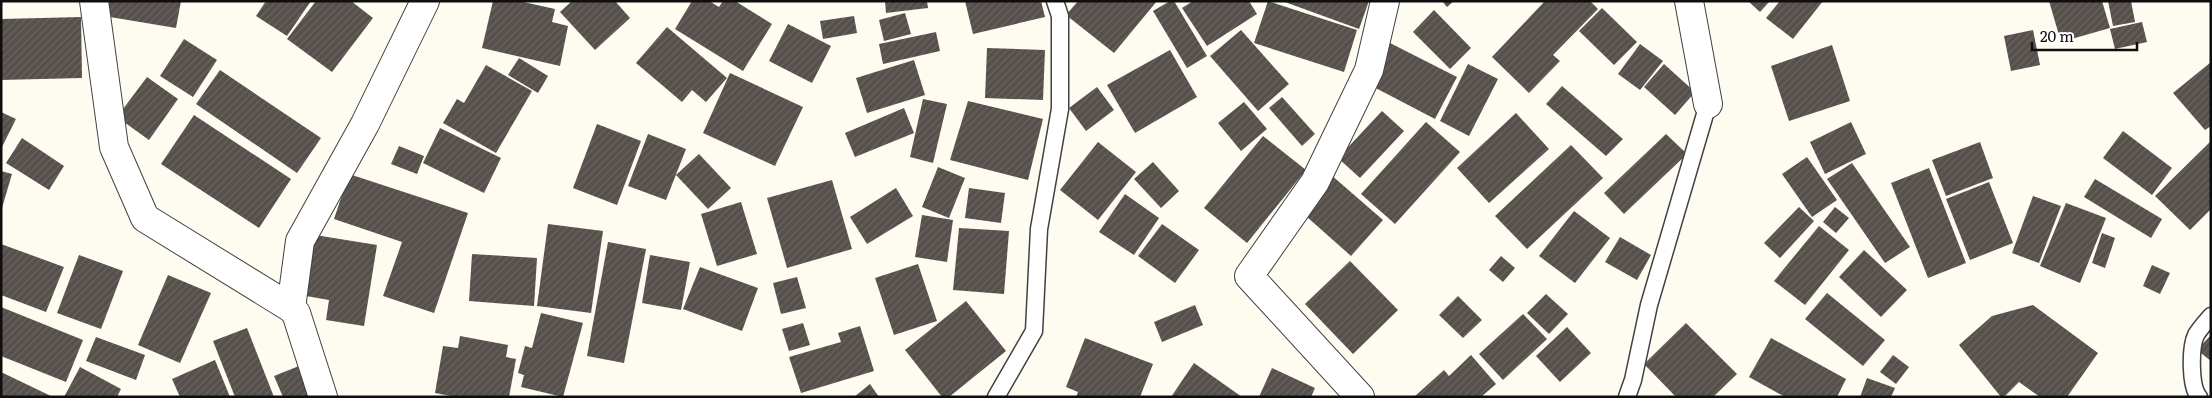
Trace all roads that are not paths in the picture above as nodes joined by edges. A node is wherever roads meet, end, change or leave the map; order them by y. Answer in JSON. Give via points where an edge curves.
{"nodes":[{"id":1,"x":94,"y":1,"type":"edge"},
{"id":2,"x":425,"y":1,"type":"edge"},
{"id":3,"x":1055,"y":1,"type":"edge"},
{"id":4,"x":1385,"y":1,"type":"edge"},
{"id":5,"x":1689,"y":1,"type":"edge"},
{"id":6,"x":1708,"y":104,"type":"joint"},
{"id":7,"x":291,"y":308,"type":"junction"},
{"id":8,"x":2211,"y":316,"type":"edge"},
{"id":9,"x":323,"y":397,"type":"edge"},
{"id":10,"x":996,"y":397,"type":"edge"},
{"id":11,"x":1360,"y":397,"type":"edge"},
{"id":12,"x":1627,"y":397,"type":"edge"},
{"id":13,"x":2199,"y":397,"type":"edge"}],
"edges":[{"from":1,"to":7,"type":"street","via":[[114,147],[145,218]]},
{"from":2,"to":7,"type":"street","via":[[365,124],[300,241]]},
{"from":3,"to":10,"type":"lane","via":[[1060,16],[1060,109],[1040,229],[1034,332]]},
{"from":4,"to":11,"type":"street","via":[[1368,70],[1315,182],[1249,276]]},
{"from":5,"to":6,"type":"street"},
{"from":6,"to":12,"type":"lane","via":[[1649,305]]},
{"from":7,"to":9,"type":"street","via":[[296,313]]},
{"from":8,"to":13,"type":"lane","via":[[2196,336],[2191,370]]}]}
